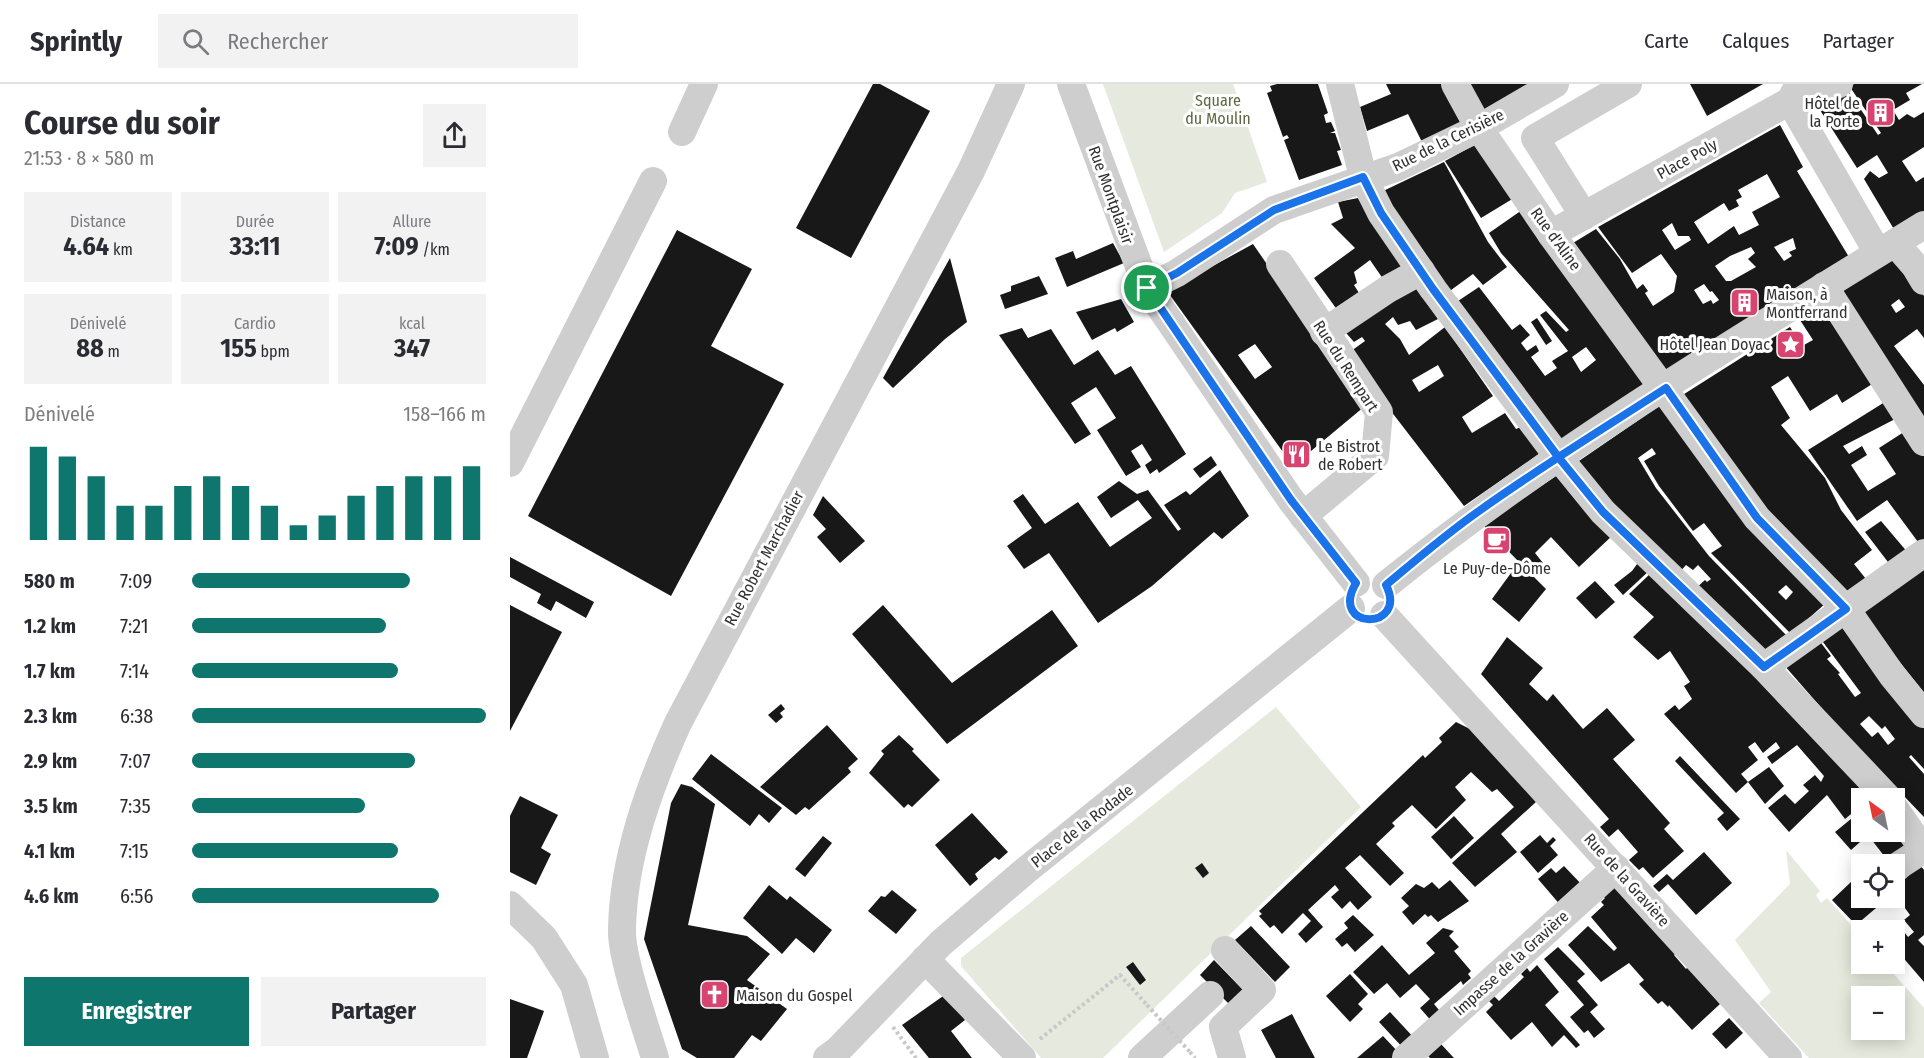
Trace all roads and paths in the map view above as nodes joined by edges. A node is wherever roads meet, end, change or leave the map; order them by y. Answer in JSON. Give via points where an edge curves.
{"nodes":[{"id":1,"x":704,"y":84,"type":"edge"},
{"id":2,"x":1011,"y":84,"type":"edge"},
{"id":3,"x":1071,"y":84,"type":"edge"},
{"id":4,"x":1340,"y":84,"type":"edge"},
{"id":5,"x":1455,"y":84,"type":"edge"},
{"id":6,"x":1555,"y":84,"type":"edge"},
{"id":7,"x":1629,"y":84,"type":"edge"},
{"id":8,"x":1839,"y":84,"type":"edge"},
{"id":9,"x":1795,"y":93,"type":"edge"},
{"id":10,"x":1479,"y":128,"type":"junction"},
{"id":11,"x":682,"y":132,"type":"dead end"},
{"id":12,"x":1363,"y":177,"type":"junction"},
{"id":13,"x":653,"y":181,"type":"dead end"},
{"id":14,"x":1584,"y":216,"type":"junction"},
{"id":15,"x":1924,"y":225,"type":"edge"},
{"id":16,"x":1551,"y":234,"type":"junction"},
{"id":17,"x":1886,"y":248,"type":"junction"},
{"id":18,"x":1280,"y":264,"type":"dead end"},
{"id":19,"x":1421,"y":271,"type":"junction"},
{"id":20,"x":1924,"y":281,"type":"edge"},
{"id":21,"x":1824,"y":286,"type":"junction"},
{"id":22,"x":1147,"y":288,"type":"junction"},
{"id":23,"x":1324,"y":332,"type":"junction"},
{"id":24,"x":1666,"y":388,"type":"junction"},
{"id":25,"x":1924,"y":442,"type":"edge"},
{"id":26,"x":1559,"y":458,"type":"junction"},
{"id":27,"x":510,"y":463,"type":"edge"},
{"id":28,"x":1303,"y":516,"type":"junction"},
{"id":29,"x":1924,"y":553,"type":"edge"},
{"id":30,"x":1386,"y":585,"type":"junction"},
{"id":31,"x":1354,"y":596,"type":"junction"},
{"id":32,"x":1846,"y":609,"type":"junction"},
{"id":33,"x":1384,"y":615,"type":"junction"},
{"id":34,"x":1764,"y":667,"type":"junction"},
{"id":35,"x":1924,"y":714,"type":"edge"},
{"id":36,"x":1879,"y":788,"type":"edge"},
{"id":37,"x":1905,"y":823,"type":"edge"},
{"id":38,"x":1924,"y":850,"type":"edge"},
{"id":39,"x":1905,"y":862,"type":"edge"},
{"id":40,"x":1616,"y":868,"type":"junction"},
{"id":41,"x":510,"y":905,"type":"edge"},
{"id":42,"x":1225,"y":950,"type":"dead end"},
{"id":43,"x":925,"y":959,"type":"junction"},
{"id":44,"x":1210,"y":995,"type":"dead end"},
{"id":45,"x":879,"y":1007,"type":"junction"},
{"id":46,"x":1020,"y":1057,"type":"edge"},
{"id":47,"x":595,"y":1058,"type":"edge"},
{"id":48,"x":655,"y":1058,"type":"edge"},
{"id":49,"x":826,"y":1058,"type":"edge"},
{"id":50,"x":916,"y":1058,"type":"edge"},
{"id":51,"x":1142,"y":1058,"type":"edge"},
{"id":52,"x":1195,"y":1058,"type":"edge"},
{"id":53,"x":1232,"y":1058,"type":"edge"},
{"id":54,"x":1406,"y":1058,"type":"edge"},
{"id":55,"x":1788,"y":1058,"type":"edge"}],
"edges":[{"from":1,"to":11,"type":"street"},
{"from":2,"to":48,"type":"street","name":"Rue Robert Marchadier","via":[[971,171],[654,775],[627,880],[621,932]]},
{"from":3,"to":22,"type":"street","name":"Rue Montplaisir"},
{"from":4,"to":12,"type":"street"},
{"from":5,"to":10,"type":"street","name":"Rue d'Aline"},
{"from":6,"to":10,"type":"street","name":"Rue de la Cerisière"},
{"from":7,"to":14,"type":"street","via":[[1535,138]]},
{"from":8,"to":9,"type":"street","name":"Place Poly"},
{"from":9,"to":14,"type":"street","name":"Place Poly"},
{"from":9,"to":17,"type":"street"},
{"from":10,"to":12,"type":"street","name":"Rue de la Cerisière","via":[[1398,167]]},
{"from":10,"to":16,"type":"street","name":"Rue d'Aline"},
{"from":12,"to":19,"type":"street","via":[[1381,213]]},
{"from":12,"to":22,"type":"street","name":"Rue de la Cerisière","via":[[1274,210]]},
{"from":13,"to":27,"type":"street"},
{"from":14,"to":16,"type":"street","name":"Place Poly"},
{"from":15,"to":17,"type":"street"},
{"from":16,"to":24,"type":"street","name":"Rue d'Aline"},
{"from":17,"to":20,"type":"street","via":[[1915,266]]},
{"from":17,"to":21,"type":"street"},
{"from":18,"to":23,"type":"street","name":"Rue du Rempart"},
{"from":19,"to":23,"type":"street"},
{"from":19,"to":26,"type":"street"},
{"from":21,"to":24,"type":"street"},
{"from":21,"to":25,"type":"street"},
{"from":22,"to":28,"type":"street","name":"Rue Montplaisir"},
{"from":23,"to":28,"type":"street","name":"Rue du Rempart","via":[[1379,412],[1375,456]]},
{"from":24,"to":26,"type":"street"},
{"from":24,"to":32,"type":"street","name":"Rue d'Aline","via":[[1757,518]]},
{"from":26,"to":30,"type":"street","via":[[1455,529]]},
{"from":26,"to":34,"type":"street","via":[[1611,520]]},
{"from":28,"to":31,"type":"street"},
{"from":29,"to":32,"type":"street"},
{"from":30,"to":31,"type":"street","via":[[1366,578]]},
{"from":30,"to":33,"type":"street","via":[[1390,606]]},
{"from":31,"to":33,"type":"street","via":[[1357,616],[1376,620]]},
{"from":31,"to":43,"type":"street","name":"Place de la Rodade","via":[[1025,870]]},
{"from":32,"to":34,"type":"street"},
{"from":32,"to":35,"type":"street","name":"Rue d'Aline"},
{"from":33,"to":40,"type":"street","name":"Rue de la Gravière"},
{"from":34,"to":36,"type":"street"},
{"from":37,"to":38,"type":"street"},
{"from":38,"to":39,"type":"street"},
{"from":40,"to":54,"type":"street","name":"Impasse de la Gravière"},
{"from":40,"to":55,"type":"street","name":"Rue de la Gravière"},
{"from":41,"to":47,"type":"street","via":[[544,938],[574,985]]},
{"from":42,"to":53,"type":"street","via":[[1262,990],[1223,1027]]},
{"from":43,"to":45,"type":"street","name":"Place de la Rodade"},
{"from":43,"to":46,"type":"street"},
{"from":44,"to":51,"type":"street"},
{"from":45,"to":49,"type":"street","name":"Place de la Rodade"},
{"from":45,"to":50,"type":"path"},
{"from":46,"to":52,"type":"path","bridge":true,"via":[[1120,975]]}]}
